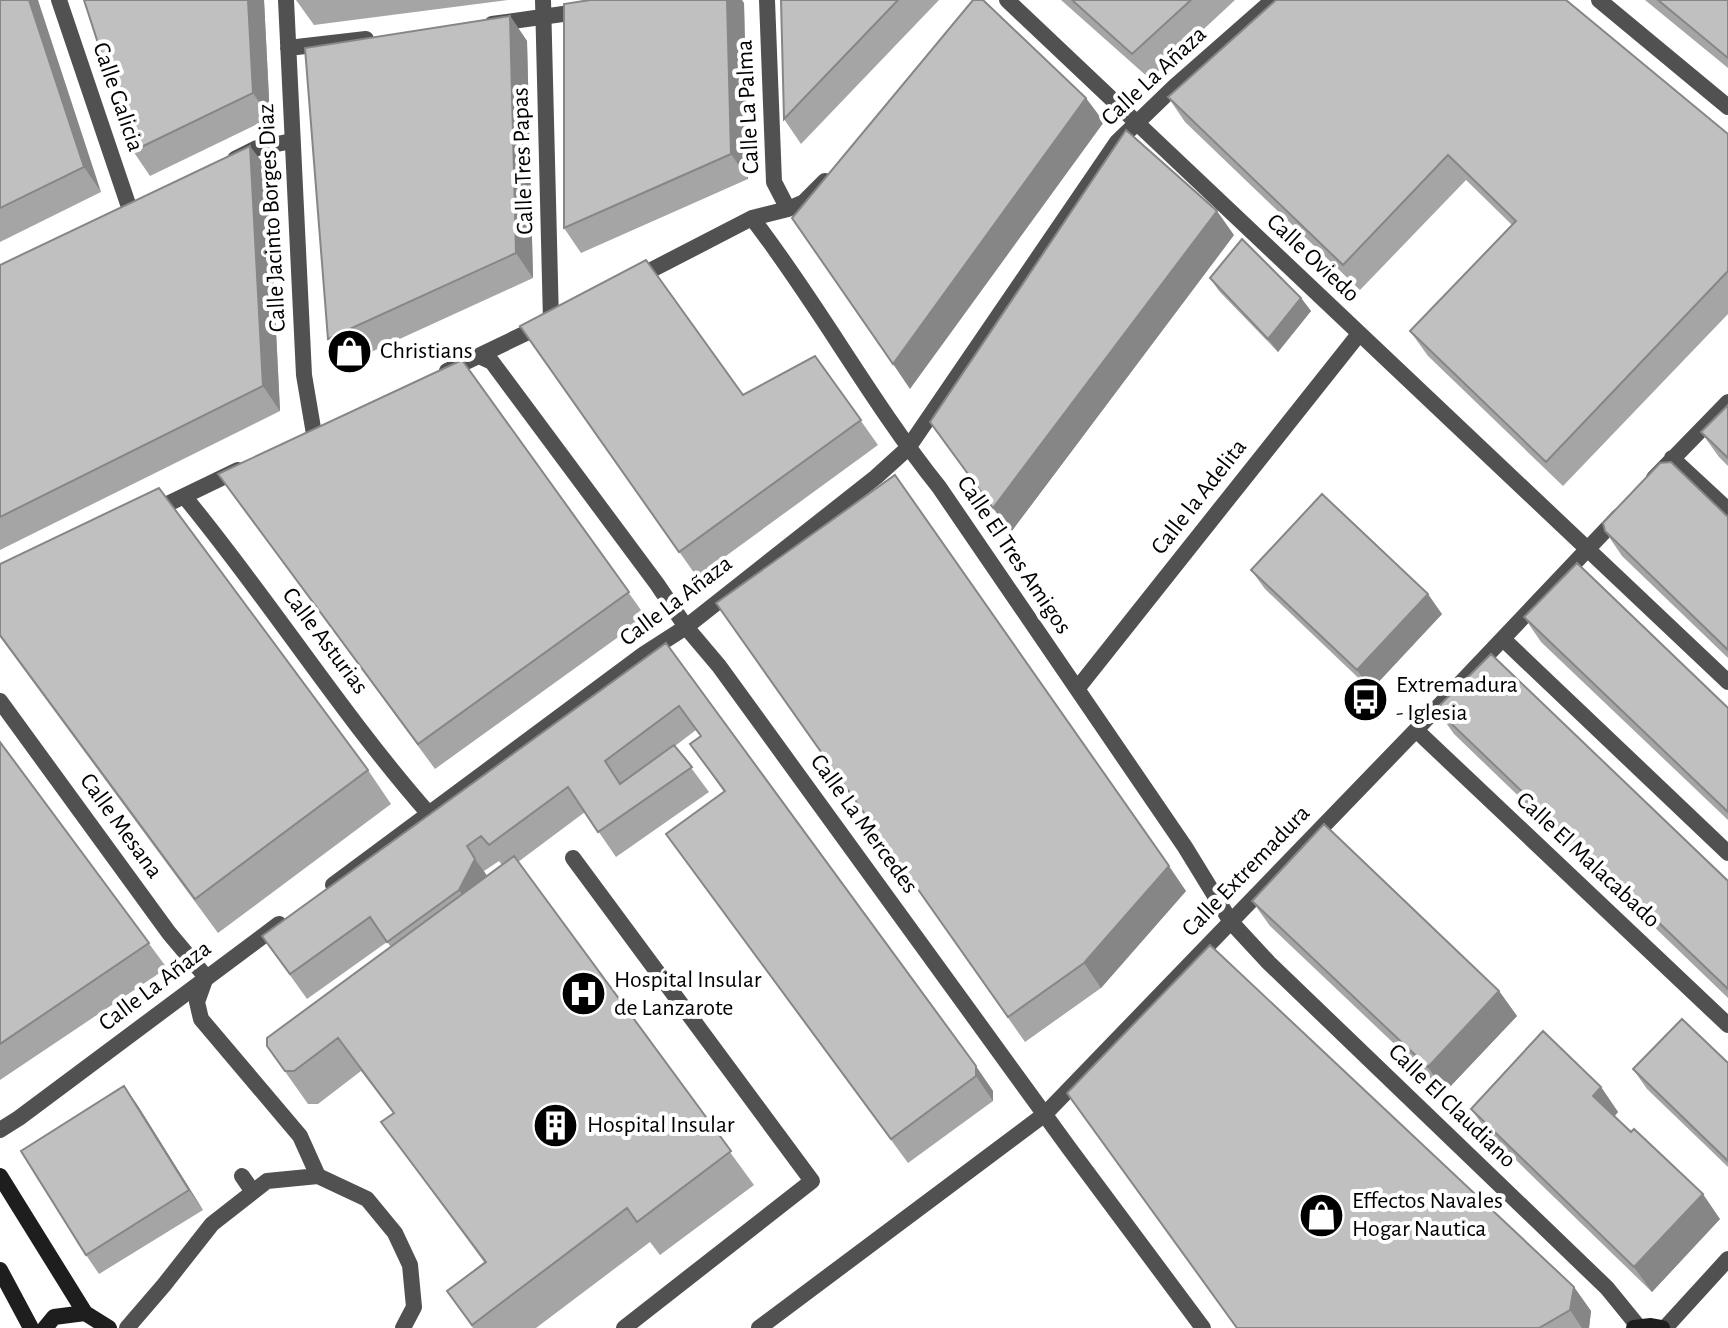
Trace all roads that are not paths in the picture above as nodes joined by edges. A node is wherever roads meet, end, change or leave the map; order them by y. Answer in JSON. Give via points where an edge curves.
{"nodes":[{"id":1,"x":59,"y":0,"type":"edge"},
{"id":2,"x":286,"y":0,"type":"edge"},
{"id":3,"x":543,"y":0,"type":"edge"},
{"id":4,"x":767,"y":0,"type":"edge"},
{"id":5,"x":1007,"y":0,"type":"edge"},
{"id":6,"x":1273,"y":0,"type":"edge"},
{"id":7,"x":1599,"y":0,"type":"edge"},
{"id":8,"x":606,"y":8,"type":"edge"},
{"id":9,"x":543,"y":18,"type":"junction"},
{"id":10,"x":468,"y":27,"type":"edge"},
{"id":11,"x":378,"y":37,"type":"edge"},
{"id":12,"x":288,"y":48,"type":"junction"},
{"id":13,"x":1728,"y":107,"type":"edge"},
{"id":14,"x":1135,"y":123,"type":"junction"},
{"id":15,"x":292,"y":141,"type":"junction"},
{"id":16,"x":215,"y":169,"type":"edge"},
{"id":17,"x":837,"y":169,"type":"edge"},
{"id":18,"x":788,"y":209,"type":"junction"},
{"id":19,"x":131,"y":210,"type":"edge"},
{"id":20,"x":752,"y":218,"type":"junction"},
{"id":21,"x":618,"y":287,"type":"edge"},
{"id":22,"x":1359,"y":334,"type":"junction"},
{"id":23,"x":479,"y":356,"type":"junction"},
{"id":24,"x":438,"y":375,"type":"edge"},
{"id":25,"x":1728,"y":402,"type":"edge"},
{"id":26,"x":315,"y":433,"type":"edge"},
{"id":27,"x":908,"y":448,"type":"junction"},
{"id":28,"x":1672,"y":458,"type":"junction"},
{"id":29,"x":254,"y":463,"type":"edge"},
{"id":30,"x":184,"y":496,"type":"junction"},
{"id":31,"x":1728,"y":510,"type":"edge"},
{"id":32,"x":141,"y":516,"type":"edge"},
{"id":33,"x":1587,"y":549,"type":"junction"},
{"id":34,"x":686,"y":627,"type":"junction"},
{"id":35,"x":1503,"y":639,"type":"junction"},
{"id":36,"x":1728,"y":682,"type":"edge"},
{"id":37,"x":1077,"y":689,"type":"junction"},
{"id":38,"x":0,"y":701,"type":"edge"},
{"id":39,"x":1416,"y":730,"type":"junction"},
{"id":40,"x":429,"y":814,"type":"junction"},
{"id":41,"x":1728,"y":853,"type":"edge"},
{"id":42,"x":573,"y":858,"type":"dead end"},
{"id":43,"x":318,"y":896,"type":"edge"},
{"id":44,"x":293,"y":914,"type":"edge"},
{"id":45,"x":1231,"y":922,"type":"junction"},
{"id":46,"x":206,"y":977,"type":"junction"},
{"id":47,"x":1728,"y":1025,"type":"edge"},
{"id":48,"x":1045,"y":1114,"type":"junction"},
{"id":49,"x":0,"y":1130,"type":"edge"},
{"id":50,"x":0,"y":1176,"type":"edge"},
{"id":51,"x":242,"y":1176,"type":"dead end"},
{"id":52,"x":318,"y":1176,"type":"junction"},
{"id":53,"x":253,"y":1192,"type":"junction"},
{"id":54,"x":1728,"y":1259,"type":"edge"},
{"id":55,"x":0,"y":1270,"type":"edge"},
{"id":56,"x":85,"y":1313,"type":"junction"},
{"id":57,"x":1636,"y":1327,"type":"edge"},
{"id":58,"x":31,"y":1328,"type":"edge"},
{"id":59,"x":45,"y":1328,"type":"edge"},
{"id":60,"x":109,"y":1328,"type":"edge"},
{"id":61,"x":127,"y":1328,"type":"edge"},
{"id":62,"x":403,"y":1328,"type":"edge"},
{"id":63,"x":624,"y":1328,"type":"edge"},
{"id":64,"x":759,"y":1328,"type":"edge"},
{"id":65,"x":1203,"y":1328,"type":"edge"},
{"id":66,"x":1663,"y":1328,"type":"edge"}],
"edges":[{"from":1,"to":19,"type":"street","name":"Calle Galicia"},
{"from":2,"to":12,"type":"street","name":"Calle Jacinto Borges Diaz"},
{"from":3,"to":9,"type":"street","name":"Calle Tres Papas"},
{"from":4,"to":18,"type":"street","name":"Calle La Palma","via":[[774,182]]},
{"from":5,"to":14,"type":"street","name":"Calle Oviedo"},
{"from":6,"to":14,"type":"street","name":"Calle La Añaza"},
{"from":7,"to":13,"type":"street"},
{"from":8,"to":9,"type":"street"},
{"from":9,"to":10,"type":"street"},
{"from":9,"to":23,"type":"street","name":"Calle Tres Papas","via":[[558,317]]},
{"from":11,"to":12,"type":"street"},
{"from":12,"to":15,"type":"street","name":"Calle Jacinto Borges Diaz"},
{"from":14,"to":22,"type":"street","name":"Calle Oviedo"},
{"from":14,"to":27,"type":"street","name":"Calle La Añaza"},
{"from":15,"to":16,"type":"street","via":[[257,148]]},
{"from":15,"to":26,"type":"street","name":"Calle Jacinto Borges Diaz","via":[[304,375]]},
{"from":17,"to":18,"type":"street","via":[[804,202]]},
{"from":18,"to":20,"type":"street"},
{"from":20,"to":21,"type":"street"},
{"from":20,"to":27,"type":"street","name":"Calle El Tres Amigos"},
{"from":22,"to":33,"type":"street","name":"Calle Oviedo"},
{"from":22,"to":37,"type":"street","name":"Calle la Adelita"},
{"from":23,"to":24,"type":"street"},
{"from":23,"to":34,"type":"street","name":"Calle La Mercedes","via":[[492,362],[509,384]]},
{"from":25,"to":28,"type":"street","name":"Calle Extremadura"},
{"from":27,"to":34,"type":"street","name":"Calle La Añaza"},
{"from":27,"to":37,"type":"street","name":"Calle El Tres Amigos"},
{"from":28,"to":31,"type":"street"},
{"from":28,"to":33,"type":"street","name":"Calle Extremadura"},
{"from":29,"to":30,"type":"street"},
{"from":30,"to":32,"type":"street"},
{"from":30,"to":40,"type":"street","name":"Calle Asturias"},
{"from":33,"to":35,"type":"street","name":"Calle Extremadura"},
{"from":33,"to":36,"type":"street","name":"Calle Oviedo"},
{"from":34,"to":40,"type":"street","name":"Calle La Añaza"},
{"from":34,"to":48,"type":"street","name":"Calle La Mercedes"},
{"from":35,"to":39,"type":"street","name":"Calle Extremadura"},
{"from":35,"to":41,"type":"street"},
{"from":37,"to":45,"type":"street","name":"Calle El Tres Amigos"},
{"from":38,"to":46,"type":"street","name":"Calle Mesana"},
{"from":39,"to":45,"type":"street","name":"Calle Extremadura"},
{"from":39,"to":47,"type":"street","name":"Calle El Malacabado"},
{"from":40,"to":43,"type":"street","name":"Calle La Añaza"},
{"from":42,"to":63,"type":"street","via":[[812,1181]]},
{"from":44,"to":46,"type":"street","name":"Calle La Añaza"},
{"from":45,"to":48,"type":"street","name":"Calle Extremadura"},
{"from":45,"to":57,"type":"street","name":"Calle El Claudiano","via":[[1607,1288]]},
{"from":46,"to":49,"type":"street","name":"Calle La Añaza"},
{"from":46,"to":52,"type":"street","via":[[197,1002],[201,1019],[300,1136]]},
{"from":48,"to":64,"type":"street","name":"Calle Extremadura"},
{"from":48,"to":65,"type":"street","name":"Calle La Mercedes"},
{"from":50,"to":56,"type":"street"},
{"from":51,"to":53,"type":"street"},
{"from":52,"to":53,"type":"street","via":[[267,1181]]},
{"from":52,"to":62,"type":"street","via":[[367,1199],[395,1233],[410,1265],[414,1307]]},
{"from":53,"to":61,"type":"street","via":[[212,1224]]},
{"from":54,"to":66,"type":"street"},
{"from":55,"to":58,"type":"street"},
{"from":56,"to":59,"type":"street","via":[[54,1317]]},
{"from":56,"to":60,"type":"street"},
{"from":57,"to":66,"type":"street"}]}
